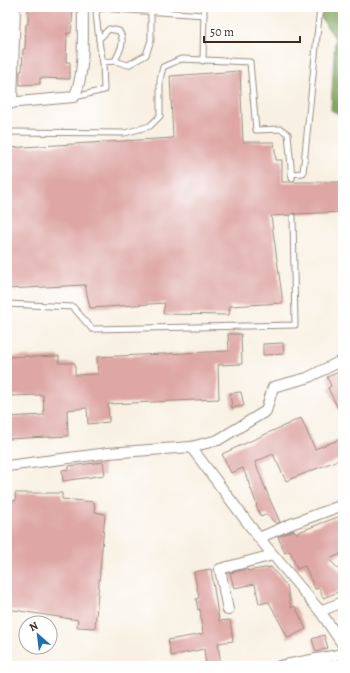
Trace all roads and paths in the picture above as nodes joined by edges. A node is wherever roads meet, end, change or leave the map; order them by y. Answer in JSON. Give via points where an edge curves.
{"nodes":[{"id":1,"x":16,"y":7,"type":"edge"},
{"id":2,"x":82,"y":7,"type":"edge"},
{"id":3,"x":204,"y":7,"type":"edge"},
{"id":4,"x":320,"y":7,"type":"edge"},
{"id":5,"x":151,"y":9,"type":"edge"},
{"id":6,"x":204,"y":15,"type":"junction"},
{"id":7,"x":99,"y":39,"type":"junction"},
{"id":8,"x":115,"y":61,"type":"junction"},
{"id":9,"x":203,"y":61,"type":"junction"},
{"id":10,"x":103,"y":62,"type":"junction"},
{"id":11,"x":74,"y":97,"type":"junction"},
{"id":12,"x":10,"y":103,"type":"edge"},
{"id":13,"x":7,"y":132,"type":"edge"},
{"id":14,"x":293,"y":217,"type":"dead end"},
{"id":15,"x":7,"y":304,"type":"edge"},
{"id":16,"x":343,"y":360,"type":"edge"},
{"id":17,"x":191,"y":447,"type":"junction"},
{"id":18,"x":7,"y":466,"type":"edge"},
{"id":19,"x":343,"y":505,"type":"edge"},
{"id":20,"x":259,"y":538,"type":"junction"},
{"id":21,"x":273,"y":555,"type":"junction"},
{"id":22,"x":343,"y":602,"type":"edge"},
{"id":23,"x":228,"y":610,"type":"dead end"},
{"id":24,"x":320,"y":611,"type":"junction"},
{"id":25,"x":343,"y":645,"type":"edge"},
{"id":26,"x":343,"y":654,"type":"edge"},
{"id":27,"x":280,"y":666,"type":"edge"}],
"edges":[{"from":1,"to":12,"type":"street"},
{"from":2,"to":11,"type":"street","via":[[81,75]]},
{"from":3,"to":6,"type":"lane"},
{"from":4,"to":9,"type":"lane","via":[[303,173],[292,176],[288,134],[281,129],[256,130],[250,62]]},
{"from":5,"to":6,"type":"lane"},
{"from":5,"to":7,"type":"lane","via":[[99,8],[96,14]]},
{"from":5,"to":8,"type":"lane","via":[[151,40],[146,55],[128,65]]},
{"from":6,"to":9,"type":"lane"},
{"from":7,"to":8,"type":"lane","via":[[109,29],[119,31],[122,35],[123,45]]},
{"from":7,"to":10,"type":"lane"},
{"from":8,"to":10,"type":"lane"},
{"from":9,"to":13,"type":"lane","via":[[182,59],[163,67],[160,80],[160,116],[150,126],[125,133]]},
{"from":10,"to":11,"type":"lane","via":[[104,90]]},
{"from":11,"to":12,"type":"street"},
{"from":14,"to":15,"type":"lane","via":[[295,325],[92,329],[73,307]]},
{"from":16,"to":17,"type":"street","via":[[308,378],[273,387],[266,411],[218,440]]},
{"from":17,"to":18,"type":"street","via":[[108,453]]},
{"from":17,"to":20,"type":"street"},
{"from":19,"to":20,"type":"street"},
{"from":20,"to":21,"type":"street"},
{"from":21,"to":23,"type":"street","via":[[220,569]]},
{"from":21,"to":24,"type":"street"},
{"from":22,"to":24,"type":"street"},
{"from":24,"to":25,"type":"street"},
{"from":26,"to":27,"type":"street"}]}
